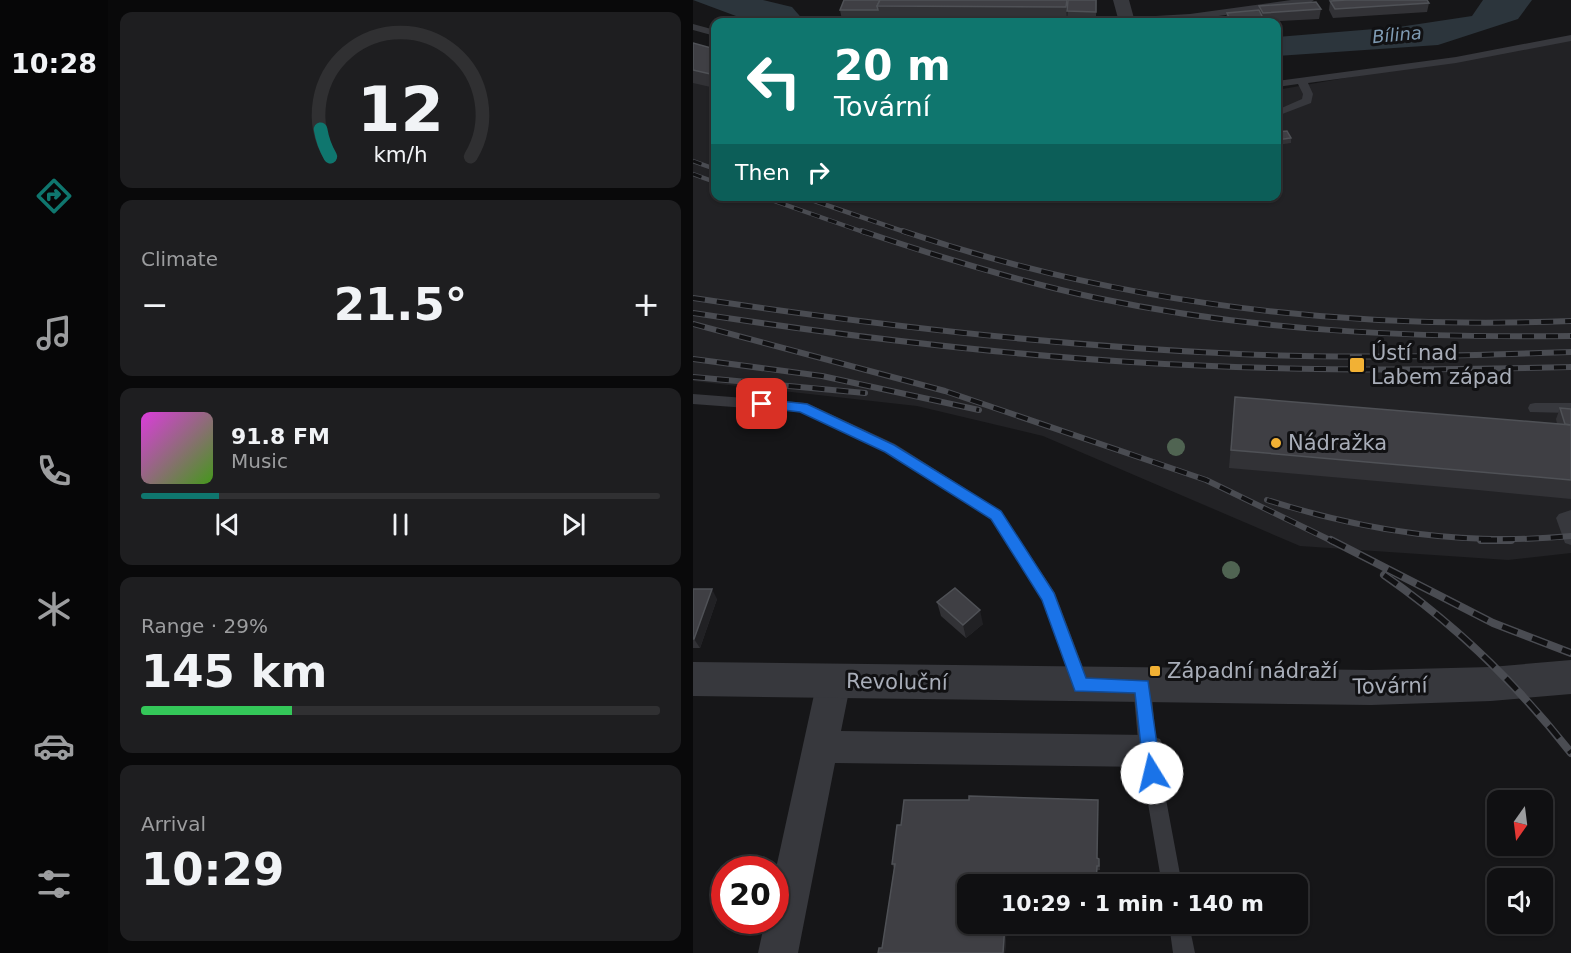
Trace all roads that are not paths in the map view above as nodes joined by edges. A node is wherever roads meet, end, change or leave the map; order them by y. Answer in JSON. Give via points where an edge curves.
{"nodes":[{"id":1,"x":1121,"y":0,"type":"edge"},
{"id":2,"x":1310,"y":0,"type":"edge"},
{"id":3,"x":1126,"y":18,"type":"edge"},
{"id":4,"x":1177,"y":18,"type":"edge"},
{"id":5,"x":693,"y":27,"type":"edge"},
{"id":6,"x":711,"y":32,"type":"edge"},
{"id":7,"x":1571,"y":38,"type":"edge"},
{"id":8,"x":1302,"y":81,"type":"junction"},
{"id":9,"x":1281,"y":84,"type":"edge"},
{"id":10,"x":1281,"y":111,"type":"edge"},
{"id":11,"x":693,"y":399,"type":"edge"},
{"id":12,"x":1535,"y":408,"type":"dead end"},
{"id":13,"x":1571,"y":408,"type":"edge"},
{"id":14,"x":1571,"y":516,"type":"edge"},
{"id":15,"x":1571,"y":539,"type":"edge"},
{"id":16,"x":1571,"y":677,"type":"edge"},
{"id":17,"x":693,"y":679,"type":"edge"},
{"id":18,"x":834,"y":681,"type":"junction"},
{"id":19,"x":1091,"y":686,"type":"junction"},
{"id":20,"x":1142,"y":686,"type":"junction"},
{"id":21,"x":821,"y":747,"type":"junction"},
{"id":22,"x":1148,"y":751,"type":"junction"},
{"id":23,"x":1170,"y":874,"type":"edge"},
{"id":24,"x":1181,"y":934,"type":"edge"},
{"id":25,"x":778,"y":953,"type":"edge"},
{"id":26,"x":1184,"y":953,"type":"edge"}],
"edges":[{"from":1,"to":3,"type":"street"},
{"from":2,"to":4,"type":"lane"},
{"from":5,"to":6,"type":"lane"},
{"from":7,"to":8,"type":"lane","via":[[1456,60]]},
{"from":8,"to":9,"type":"lane"},
{"from":8,"to":10,"type":"lane","via":[[1307,101]]},
{"from":11,"to":19,"type":"lane","via":[[803,407],[890,448],[996,515],[1049,598]]},
{"from":12,"to":13,"type":"lane"},
{"from":14,"to":15,"type":"lane","via":[[1564,518]]},
{"from":16,"to":20,"type":"street","name":"Tovární","via":[[1512,684]]},
{"from":17,"to":18,"type":"street","name":"Revoluční"},
{"from":18,"to":19,"type":"street","name":"Revoluční"},
{"from":18,"to":21,"type":"street"},
{"from":19,"to":20,"type":"street","name":"Tovární"},
{"from":20,"to":22,"type":"lane"},
{"from":21,"to":22,"type":"street"},
{"from":21,"to":25,"type":"street"},
{"from":22,"to":23,"type":"lane"},
{"from":24,"to":26,"type":"lane"}]}
